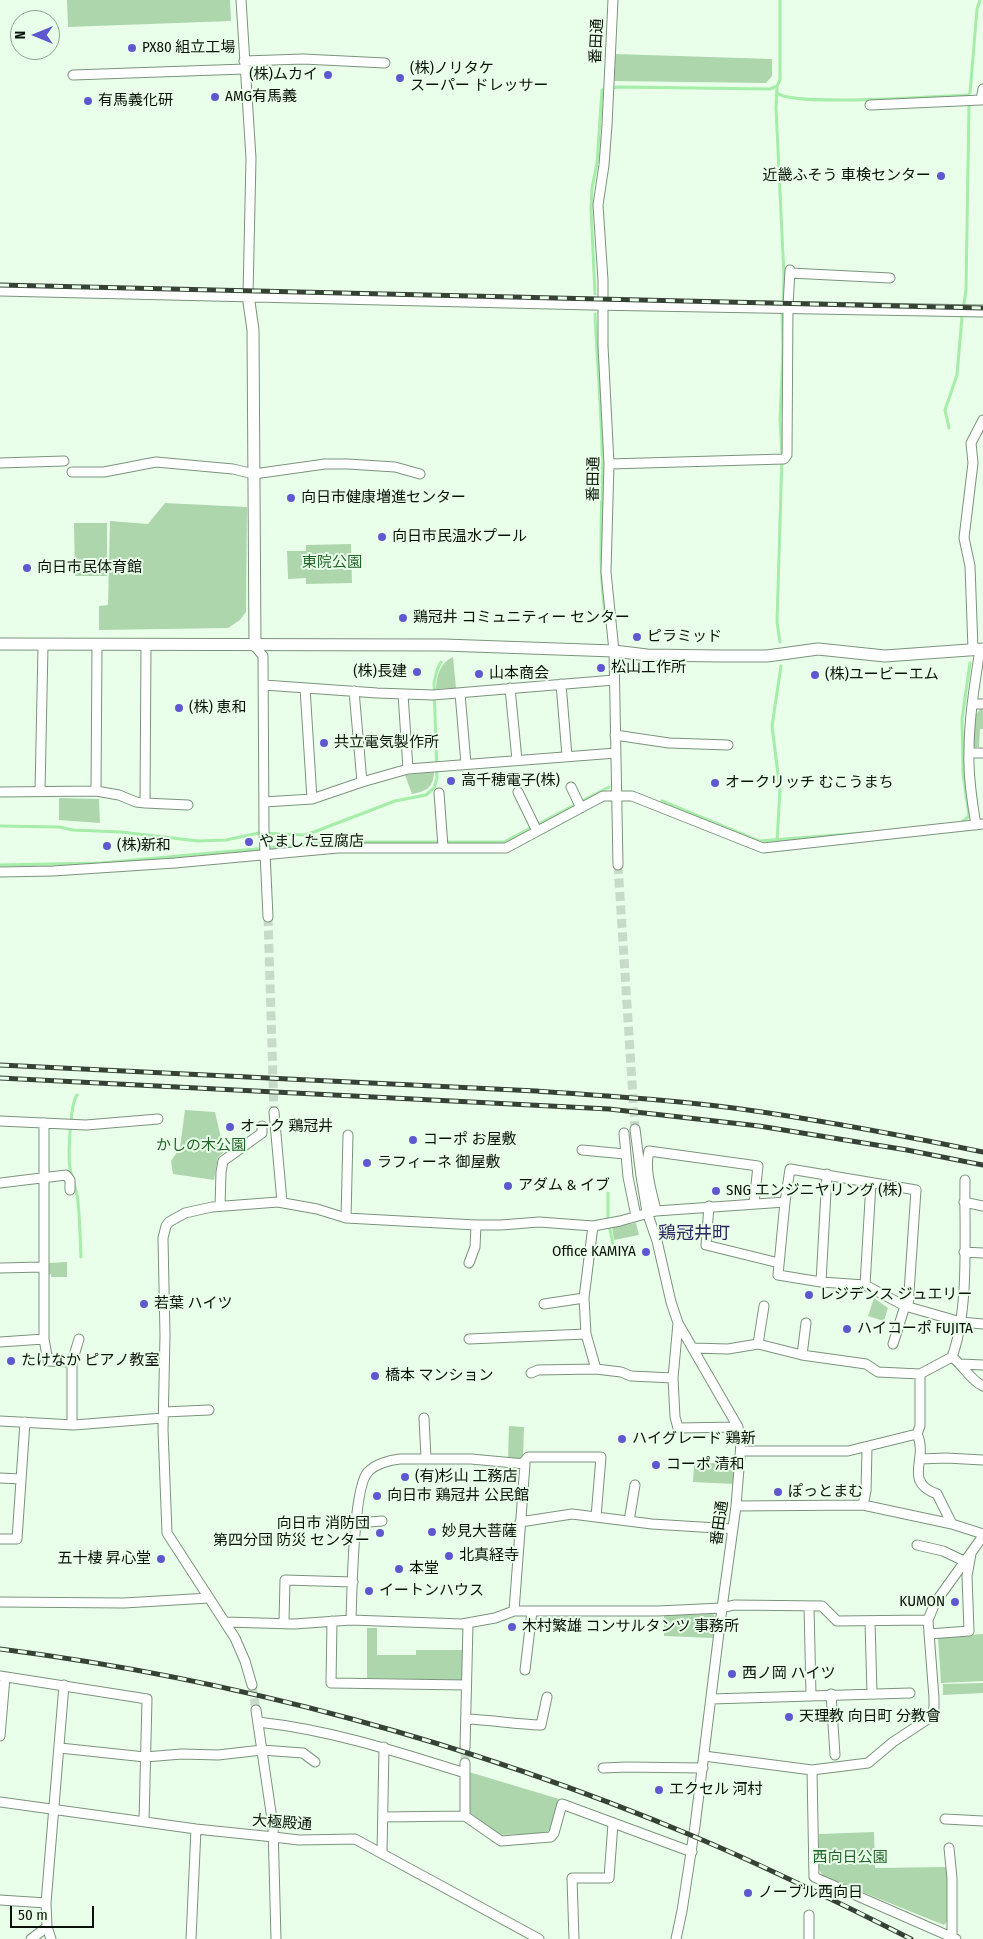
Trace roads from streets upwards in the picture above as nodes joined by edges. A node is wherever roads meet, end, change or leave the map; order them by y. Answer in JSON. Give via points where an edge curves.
{"nodes":[{"id":1,"x":241,"y":0,"type":"edge"},
{"id":2,"x":613,"y":0,"type":"edge"},
{"id":3,"x":385,"y":63,"type":"dead end"},
{"id":4,"x":245,"y":65,"type":"junction"},
{"id":5,"x":73,"y":75,"type":"dead end"},
{"id":6,"x":983,"y":89,"type":"edge"},
{"id":7,"x":870,"y":105,"type":"dead end"},
{"id":8,"x":890,"y":278,"type":"dead end"},
{"id":9,"x":0,"y":290,"type":"edge"},
{"id":10,"x":248,"y":295,"type":"junction"},
{"id":11,"x":603,"y":304,"type":"junction"},
{"id":12,"x":784,"y":306,"type":"junction"},
{"id":13,"x":983,"y":311,"type":"edge"},
{"id":14,"x":983,"y":420,"type":"edge"},
{"id":15,"x":64,"y":462,"type":"dead end"},
{"id":16,"x":0,"y":463,"type":"edge"},
{"id":17,"x":609,"y":464,"type":"junction"},
{"id":18,"x":72,"y":472,"type":"dead end"},
{"id":19,"x":254,"y":474,"type":"junction"},
{"id":20,"x":420,"y":474,"type":"dead end"},
{"id":21,"x":0,"y":644,"type":"edge"},
{"id":22,"x":97,"y":645,"type":"junction"},
{"id":23,"x":146,"y":645,"type":"junction"},
{"id":24,"x":43,"y":646,"type":"junction"},
{"id":25,"x":255,"y":646,"type":"junction"},
{"id":26,"x":979,"y":649,"type":"edge"},
{"id":27,"x":614,"y":651,"type":"junction"},
{"id":28,"x":614,"y":680,"type":"junction"},
{"id":29,"x":561,"y":684,"type":"junction"},
{"id":30,"x":264,"y":685,"type":"junction"},
{"id":31,"x":305,"y":688,"type":"junction"},
{"id":32,"x":510,"y":688,"type":"junction"},
{"id":33,"x":354,"y":692,"type":"junction"},
{"id":34,"x":460,"y":692,"type":"junction"},
{"id":35,"x":403,"y":694,"type":"junction"},
{"id":36,"x":972,"y":704,"type":"junction"},
{"id":37,"x":983,"y":704,"type":"edge"},
{"id":38,"x":615,"y":735,"type":"junction"},
{"id":39,"x":728,"y":745,"type":"dead end"},
{"id":40,"x":616,"y":752,"type":"junction"},
{"id":41,"x":969,"y":753,"type":"junction"},
{"id":42,"x":983,"y":753,"type":"edge"},
{"id":43,"x":567,"y":756,"type":"junction"},
{"id":44,"x":517,"y":760,"type":"junction"},
{"id":45,"x":466,"y":764,"type":"junction"},
{"id":46,"x":408,"y":768,"type":"junction"},
{"id":47,"x":362,"y":782,"type":"junction"},
{"id":48,"x":571,"y":787,"type":"dead end"},
{"id":49,"x":40,"y":791,"type":"junction"},
{"id":50,"x":96,"y":791,"type":"junction"},
{"id":51,"x":0,"y":792,"type":"edge"},
{"id":52,"x":518,"y":792,"type":"dead end"},
{"id":53,"x":440,"y":793,"type":"dead end"},
{"id":54,"x":616,"y":796,"type":"junction"},
{"id":55,"x":312,"y":800,"type":"junction"},
{"id":56,"x":264,"y":802,"type":"junction"},
{"id":57,"x":145,"y":803,"type":"junction"},
{"id":58,"x":188,"y":805,"type":"dead end"},
{"id":59,"x":581,"y":808,"type":"junction"},
{"id":60,"x":979,"y":824,"type":"edge"},
{"id":61,"x":537,"y":831,"type":"junction"},
{"id":62,"x":443,"y":847,"type":"junction"},
{"id":63,"x":266,"y":855,"type":"junction"},
{"id":64,"x":618,"y":865,"type":"tunnel mouth"},
{"id":65,"x":0,"y":872,"type":"edge"},
{"id":66,"x":268,"y":917,"type":"tunnel mouth"},
{"id":67,"x":274,"y":1112,"type":"tunnel mouth"},
{"id":68,"x":158,"y":1119,"type":"dead end"},
{"id":69,"x":0,"y":1120,"type":"edge"},
{"id":70,"x":44,"y":1123,"type":"junction"},
{"id":71,"x":262,"y":1126,"type":"dead end"},
{"id":72,"x":635,"y":1129,"type":"tunnel mouth"},
{"id":73,"x":624,"y":1133,"type":"tunnel mouth"},
{"id":74,"x":348,"y":1135,"type":"dead end"},
{"id":75,"x":582,"y":1150,"type":"dead end"},
{"id":76,"x":625,"y":1154,"type":"junction"},
{"id":77,"x":827,"y":1174,"type":"junction"},
{"id":78,"x":43,"y":1177,"type":"junction"},
{"id":79,"x":965,"y":1180,"type":"dead end"},
{"id":80,"x":0,"y":1183,"type":"edge"},
{"id":81,"x":871,"y":1183,"type":"junction"},
{"id":82,"x":70,"y":1190,"type":"dead end"},
{"id":83,"x":282,"y":1202,"type":"junction"},
{"id":84,"x":785,"y":1202,"type":"junction"},
{"id":85,"x":964,"y":1202,"type":"junction"},
{"id":86,"x":754,"y":1203,"type":"junction"},
{"id":87,"x":220,"y":1206,"type":"junction"},
{"id":88,"x":709,"y":1206,"type":"junction"},
{"id":89,"x":983,"y":1206,"type":"edge"},
{"id":90,"x":652,"y":1211,"type":"junction"},
{"id":91,"x":636,"y":1216,"type":"junction"},
{"id":92,"x":346,"y":1218,"type":"junction"},
{"id":93,"x":476,"y":1225,"type":"junction"},
{"id":94,"x":593,"y":1226,"type":"junction"},
{"id":95,"x":964,"y":1252,"type":"junction"},
{"id":96,"x":983,"y":1254,"type":"edge"},
{"id":97,"x":469,"y":1263,"type":"dead end"},
{"id":98,"x":779,"y":1263,"type":"junction"},
{"id":99,"x":43,"y":1267,"type":"junction"},
{"id":100,"x":0,"y":1268,"type":"edge"},
{"id":101,"x":822,"y":1282,"type":"junction"},
{"id":102,"x":866,"y":1285,"type":"junction"},
{"id":103,"x":584,"y":1298,"type":"junction"},
{"id":104,"x":544,"y":1304,"type":"dead end"},
{"id":105,"x":764,"y":1306,"type":"dead end"},
{"id":106,"x":906,"y":1306,"type":"junction"},
{"id":107,"x":678,"y":1322,"type":"junction"},
{"id":108,"x":961,"y":1322,"type":"junction"},
{"id":109,"x":806,"y":1323,"type":"dead end"},
{"id":110,"x":983,"y":1324,"type":"edge"},
{"id":111,"x":586,"y":1334,"type":"junction"},
{"id":112,"x":44,"y":1339,"type":"junction"},
{"id":113,"x":79,"y":1339,"type":"dead end"},
{"id":114,"x":468,"y":1339,"type":"dead end"},
{"id":115,"x":0,"y":1342,"type":"edge"},
{"id":116,"x":758,"y":1344,"type":"junction"},
{"id":117,"x":893,"y":1344,"type":"dead end"},
{"id":118,"x":693,"y":1348,"type":"junction"},
{"id":119,"x":802,"y":1355,"type":"junction"},
{"id":120,"x":952,"y":1357,"type":"junction"},
{"id":121,"x":72,"y":1362,"type":"junction"},
{"id":122,"x":962,"y":1364,"type":"junction"},
{"id":123,"x":983,"y":1366,"type":"edge"},
{"id":124,"x":596,"y":1368,"type":"junction"},
{"id":125,"x":531,"y":1373,"type":"dead end"},
{"id":126,"x":920,"y":1374,"type":"junction"},
{"id":127,"x":673,"y":1378,"type":"junction"},
{"id":128,"x":983,"y":1386,"type":"edge"},
{"id":129,"x":209,"y":1410,"type":"dead end"},
{"id":130,"x":163,"y":1415,"type":"junction"},
{"id":131,"x":424,"y":1418,"type":"dead end"},
{"id":132,"x":0,"y":1421,"type":"edge"},
{"id":133,"x":25,"y":1422,"type":"junction"},
{"id":134,"x":72,"y":1425,"type":"junction"},
{"id":135,"x":738,"y":1427,"type":"junction"},
{"id":136,"x":917,"y":1434,"type":"junction"},
{"id":137,"x":867,"y":1448,"type":"junction"},
{"id":138,"x":741,"y":1451,"type":"junction"},
{"id":139,"x":426,"y":1458,"type":"junction"},
{"id":140,"x":920,"y":1459,"type":"junction"},
{"id":141,"x":983,"y":1460,"type":"edge"},
{"id":142,"x":522,"y":1464,"type":"junction"},
{"id":143,"x":0,"y":1478,"type":"edge"},
{"id":144,"x":21,"y":1479,"type":"junction"},
{"id":145,"x":635,"y":1485,"type":"dead end"},
{"id":146,"x":863,"y":1505,"type":"junction"},
{"id":147,"x":736,"y":1506,"type":"junction"},
{"id":148,"x":596,"y":1517,"type":"junction"},
{"id":149,"x":382,"y":1521,"type":"dead end"},
{"id":150,"x":520,"y":1522,"type":"junction"},
{"id":151,"x":629,"y":1522,"type":"junction"},
{"id":152,"x":356,"y":1523,"type":"junction"},
{"id":153,"x":952,"y":1524,"type":"junction"},
{"id":154,"x":733,"y":1529,"type":"junction"},
{"id":155,"x":983,"y":1535,"type":"edge"},
{"id":156,"x":0,"y":1539,"type":"edge"},
{"id":157,"x":917,"y":1545,"type":"dead end"},
{"id":158,"x":972,"y":1549,"type":"junction"},
{"id":159,"x":964,"y":1561,"type":"junction"},
{"id":160,"x":353,"y":1582,"type":"junction"},
{"id":161,"x":209,"y":1598,"type":"junction"},
{"id":162,"x":0,"y":1602,"type":"edge"},
{"id":163,"x":809,"y":1606,"type":"junction"},
{"id":164,"x":722,"y":1608,"type":"junction"},
{"id":165,"x":514,"y":1611,"type":"junction"},
{"id":166,"x":532,"y":1611,"type":"junction"},
{"id":167,"x":351,"y":1620,"type":"junction"},
{"id":168,"x":928,"y":1620,"type":"junction"},
{"id":169,"x":332,"y":1621,"type":"junction"},
{"id":170,"x":870,"y":1621,"type":"junction"},
{"id":171,"x":226,"y":1622,"type":"junction"},
{"id":172,"x":284,"y":1622,"type":"junction"},
{"id":173,"x":468,"y":1624,"type":"junction"},
{"id":174,"x":929,"y":1634,"type":"junction"},
{"id":175,"x":525,"y":1670,"type":"dead end"},
{"id":176,"x":2,"y":1676,"type":"edge"},
{"id":177,"x":64,"y":1685,"type":"junction"},
{"id":178,"x":252,"y":1685,"type":"tunnel mouth"},
{"id":179,"x":466,"y":1686,"type":"junction"},
{"id":180,"x":872,"y":1693,"type":"junction"},
{"id":181,"x":910,"y":1693,"type":"dead end"},
{"id":182,"x":831,"y":1694,"type":"junction"},
{"id":183,"x":811,"y":1695,"type":"junction"},
{"id":184,"x":547,"y":1697,"type":"dead end"},
{"id":185,"x":711,"y":1699,"type":"junction"},
{"id":186,"x":256,"y":1710,"type":"tunnel mouth"},
{"id":187,"x":466,"y":1718,"type":"junction"},
{"id":188,"x":258,"y":1722,"type":"junction"},
{"id":189,"x":0,"y":1736,"type":"edge"},
{"id":190,"x":60,"y":1748,"type":"junction"},
{"id":191,"x":384,"y":1748,"type":"junction"},
{"id":192,"x":465,"y":1748,"type":"tunnel mouth"},
{"id":193,"x":262,"y":1750,"type":"junction"},
{"id":194,"x":835,"y":1755,"type":"dead end"},
{"id":195,"x":704,"y":1756,"type":"junction"},
{"id":196,"x":145,"y":1757,"type":"junction"},
{"id":197,"x":315,"y":1762,"type":"dead end"},
{"id":198,"x":465,"y":1763,"type":"tunnel mouth"},
{"id":199,"x":603,"y":1768,"type":"dead end"},
{"id":200,"x":703,"y":1768,"type":"junction"},
{"id":201,"x":812,"y":1770,"type":"junction"},
{"id":202,"x":465,"y":1773,"type":"junction"},
{"id":203,"x":0,"y":1802,"type":"edge"},
{"id":204,"x":54,"y":1809,"type":"junction"},
{"id":205,"x":465,"y":1816,"type":"junction"},
{"id":206,"x":382,"y":1817,"type":"junction"},
{"id":207,"x":945,"y":1819,"type":"dead end"},
{"id":208,"x":983,"y":1821,"type":"edge"},
{"id":209,"x":144,"y":1822,"type":"junction"},
{"id":210,"x":613,"y":1823,"type":"junction"},
{"id":211,"x":196,"y":1829,"type":"junction"},
{"id":212,"x":274,"y":1837,"type":"junction"},
{"id":213,"x":950,"y":1848,"type":"dead end"},
{"id":214,"x":692,"y":1852,"type":"junction"},
{"id":215,"x":382,"y":1854,"type":"junction"},
{"id":216,"x":0,"y":1900,"type":"edge"},
{"id":217,"x":46,"y":1903,"type":"junction"},
{"id":218,"x":809,"y":1915,"type":"dead end"},
{"id":219,"x":47,"y":1927,"type":"junction"},
{"id":220,"x":954,"y":1938,"type":"edge"},
{"id":221,"x":31,"y":1939,"type":"edge"},
{"id":222,"x":51,"y":1939,"type":"edge"},
{"id":223,"x":191,"y":1939,"type":"edge"},
{"id":224,"x":276,"y":1939,"type":"edge"},
{"id":225,"x":539,"y":1939,"type":"edge"},
{"id":226,"x":574,"y":1939,"type":"edge"},
{"id":227,"x":676,"y":1939,"type":"edge"},
{"id":228,"x":809,"y":1939,"type":"edge"}],
"edges":[{"from":1,"to":4,"type":"street"},
{"from":2,"to":11,"type":"street","name":"番田通","via":[[604,165],[598,205]]},
{"from":3,"to":4,"type":"street","via":[[303,59]]},
{"from":4,"to":5,"type":"street"},
{"from":4,"to":10,"type":"street","via":[[251,158]]},
{"from":6,"to":7,"type":"street","via":[[981,100]]},
{"from":8,"to":12,"type":"street","via":[[790,272]]},
{"from":9,"to":10,"type":"street"},
{"from":10,"to":11,"type":"street"},
{"from":10,"to":19,"type":"street","via":[[253,330]]},
{"from":11,"to":12,"type":"street"},
{"from":11,"to":17,"type":"street","name":"番田通"},
{"from":12,"to":13,"type":"street"},
{"from":12,"to":17,"type":"street","via":[[787,455],[781,460]]},
{"from":14,"to":26,"type":"street","via":[[971,443],[973,463],[964,538]]},
{"from":15,"to":16,"type":"street"},
{"from":17,"to":27,"type":"street","name":"番田通","via":[[606,572]]},
{"from":18,"to":19,"type":"street","via":[[104,472],[156,462]]},
{"from":19,"to":20,"type":"street","via":[[325,464],[395,467]]},
{"from":19,"to":25,"type":"street"},
{"from":21,"to":24,"type":"street"},
{"from":22,"to":23,"type":"street"},
{"from":22,"to":24,"type":"street"},
{"from":22,"to":50,"type":"street"},
{"from":23,"to":25,"type":"street"},
{"from":23,"to":57,"type":"street"},
{"from":24,"to":49,"type":"street"},
{"from":25,"to":27,"type":"street","via":[[444,645]]},
{"from":25,"to":30,"type":"street","via":[[263,656]]},
{"from":26,"to":27,"type":"street","via":[[885,656],[818,648],[767,656],[647,655]]},
{"from":26,"to":36,"type":"street"},
{"from":27,"to":28,"type":"street","name":"番田通"},
{"from":28,"to":29,"type":"street"},
{"from":28,"to":38,"type":"street","name":"番田通"},
{"from":29,"to":32,"type":"street"},
{"from":29,"to":43,"type":"street"},
{"from":30,"to":31,"type":"street"},
{"from":30,"to":56,"type":"street"},
{"from":31,"to":33,"type":"street"},
{"from":31,"to":55,"type":"street"},
{"from":32,"to":34,"type":"street"},
{"from":32,"to":44,"type":"street"},
{"from":33,"to":35,"type":"street"},
{"from":33,"to":47,"type":"street"},
{"from":34,"to":35,"type":"street"},
{"from":34,"to":45,"type":"street"},
{"from":35,"to":46,"type":"street"},
{"from":36,"to":37,"type":"street"},
{"from":36,"to":41,"type":"street"},
{"from":38,"to":39,"type":"street","via":[[669,743]]},
{"from":38,"to":40,"type":"street","name":"番田通"},
{"from":40,"to":43,"type":"street"},
{"from":40,"to":54,"type":"street","name":"番田通"},
{"from":41,"to":42,"type":"street"},
{"from":41,"to":60,"type":"street","via":[[971,794]]},
{"from":43,"to":44,"type":"street"},
{"from":44,"to":45,"type":"street"},
{"from":45,"to":46,"type":"street"},
{"from":46,"to":47,"type":"street"},
{"from":47,"to":55,"type":"street"},
{"from":48,"to":59,"type":"street"},
{"from":49,"to":50,"type":"street"},
{"from":49,"to":51,"type":"street"},
{"from":50,"to":57,"type":"street"},
{"from":52,"to":61,"type":"street"},
{"from":53,"to":62,"type":"street"},
{"from":54,"to":59,"type":"street","via":[[603,796]]},
{"from":54,"to":60,"type":"street","via":[[632,796],[763,848]]},
{"from":54,"to":64,"type":"street","name":"番田通"},
{"from":55,"to":56,"type":"street"},
{"from":56,"to":63,"type":"street"},
{"from":57,"to":58,"type":"street"},
{"from":59,"to":61,"type":"street"},
{"from":61,"to":62,"type":"street","via":[[506,848]]},
{"from":62,"to":63,"type":"street","via":[[338,848]]},
{"from":63,"to":65,"type":"street"},
{"from":63,"to":66,"type":"street"},
{"from":67,"to":83,"type":"street"},
{"from":68,"to":70,"type":"street","via":[[86,1125]]},
{"from":69,"to":70,"type":"street"},
{"from":70,"to":78,"type":"street"},
{"from":71,"to":87,"type":"street","via":[[262,1134],[223,1161]]},
{"from":72,"to":90,"type":"street","name":"番田通","via":[[640,1176]]},
{"from":73,"to":76,"type":"street"},
{"from":74,"to":92,"type":"street"},
{"from":75,"to":76,"type":"street"},
{"from":76,"to":91,"type":"street"},
{"from":77,"to":81,"type":"street"},
{"from":77,"to":84,"type":"street","via":[[790,1168]]},
{"from":77,"to":101,"type":"street"},
{"from":78,"to":80,"type":"street"},
{"from":78,"to":82,"type":"street","via":[[66,1175],[70,1180]]},
{"from":78,"to":99,"type":"street"},
{"from":79,"to":85,"type":"street"},
{"from":81,"to":102,"type":"street"},
{"from":81,"to":106,"type":"street","via":[[916,1190]]},
{"from":83,"to":87,"type":"street"},
{"from":83,"to":92,"type":"street"},
{"from":84,"to":86,"type":"street"},
{"from":84,"to":98,"type":"street"},
{"from":85,"to":89,"type":"street"},
{"from":85,"to":95,"type":"street"},
{"from":86,"to":88,"type":"street"},
{"from":86,"to":90,"type":"street","via":[[758,1166],[649,1151]]},
{"from":87,"to":130,"type":"street","via":[[185,1213],[169,1222],[165,1229]]},
{"from":88,"to":90,"type":"street"},
{"from":88,"to":98,"type":"street","via":[[706,1246]]},
{"from":90,"to":91,"type":"street"},
{"from":90,"to":107,"type":"street","name":"番田通"},
{"from":91,"to":94,"type":"street"},
{"from":92,"to":93,"type":"street"},
{"from":93,"to":94,"type":"street","via":[[539,1222]]},
{"from":93,"to":97,"type":"street","via":[[475,1247]]},
{"from":94,"to":103,"type":"street"},
{"from":95,"to":96,"type":"street"},
{"from":95,"to":108,"type":"street"},
{"from":98,"to":101,"type":"street","via":[[778,1275]]},
{"from":99,"to":100,"type":"street"},
{"from":99,"to":112,"type":"street"},
{"from":101,"to":102,"type":"street"},
{"from":102,"to":106,"type":"street"},
{"from":103,"to":104,"type":"street"},
{"from":103,"to":111,"type":"street"},
{"from":105,"to":116,"type":"street"},
{"from":106,"to":108,"type":"street"},
{"from":106,"to":117,"type":"street"},
{"from":107,"to":118,"type":"street","name":"番田通"},
{"from":107,"to":127,"type":"street"},
{"from":108,"to":110,"type":"street"},
{"from":108,"to":120,"type":"street"},
{"from":109,"to":119,"type":"street"},
{"from":111,"to":114,"type":"street"},
{"from":111,"to":124,"type":"street"},
{"from":112,"to":115,"type":"street"},
{"from":112,"to":121,"type":"street","via":[[48,1361]]},
{"from":113,"to":121,"type":"street"},
{"from":116,"to":118,"type":"street","via":[[728,1349]]},
{"from":116,"to":119,"type":"street"},
{"from":118,"to":135,"type":"street","name":"番田通"},
{"from":119,"to":126,"type":"street","via":[[866,1364],[878,1372]]},
{"from":120,"to":122,"type":"street"},
{"from":120,"to":126,"type":"street"},
{"from":121,"to":134,"type":"street"},
{"from":122,"to":123,"type":"street"},
{"from":122,"to":128,"type":"street","via":[[968,1374]]},
{"from":124,"to":125,"type":"street"},
{"from":124,"to":127,"type":"street","via":[[632,1376]]},
{"from":126,"to":136,"type":"street","via":[[920,1426]]},
{"from":127,"to":135,"type":"street","via":[[678,1428]]},
{"from":129,"to":130,"type":"street"},
{"from":130,"to":134,"type":"street"},
{"from":130,"to":161,"type":"street","via":[[167,1533]]},
{"from":131,"to":139,"type":"street"},
{"from":132,"to":133,"type":"street"},
{"from":133,"to":134,"type":"street"},
{"from":133,"to":144,"type":"street"},
{"from":135,"to":138,"type":"street","name":"番田通"},
{"from":136,"to":137,"type":"street"},
{"from":136,"to":140,"type":"street"},
{"from":137,"to":138,"type":"street","via":[[819,1452]]},
{"from":137,"to":146,"type":"street"},
{"from":138,"to":147,"type":"street","name":"番田通"},
{"from":139,"to":142,"type":"street"},
{"from":139,"to":152,"type":"street","via":[[391,1460],[368,1472],[361,1490]]},
{"from":140,"to":141,"type":"street"},
{"from":140,"to":153,"type":"street","via":[[918,1476],[921,1485],[937,1494]]},
{"from":142,"to":148,"type":"street","via":[[528,1457],[601,1457]]},
{"from":142,"to":150,"type":"street","via":[[526,1470]]},
{"from":143,"to":144,"type":"street"},
{"from":144,"to":156,"type":"street","via":[[17,1539]]},
{"from":145,"to":151,"type":"street"},
{"from":146,"to":147,"type":"street"},
{"from":146,"to":153,"type":"street"},
{"from":147,"to":154,"type":"street","name":"番田通"},
{"from":148,"to":150,"type":"street","via":[[572,1514]]},
{"from":148,"to":151,"type":"street"},
{"from":149,"to":152,"type":"street"},
{"from":150,"to":165,"type":"street"},
{"from":151,"to":154,"type":"street"},
{"from":152,"to":160,"type":"street"},
{"from":153,"to":155,"type":"street"},
{"from":154,"to":164,"type":"street","name":"番田通"},
{"from":155,"to":158,"type":"street"},
{"from":157,"to":159,"type":"street","via":[[943,1550]]},
{"from":158,"to":159,"type":"street"},
{"from":158,"to":174,"type":"street","via":[[967,1576],[969,1631]]},
{"from":159,"to":168,"type":"street","via":[[935,1603]]},
{"from":160,"to":167,"type":"street"},
{"from":160,"to":172,"type":"street","via":[[285,1580]]},
{"from":161,"to":162,"type":"street","via":[[124,1603]]},
{"from":161,"to":171,"type":"street"},
{"from":163,"to":164,"type":"street","via":[[734,1605]]},
{"from":163,"to":170,"type":"street","via":[[822,1606],[837,1621]]},
{"from":163,"to":183,"type":"street"},
{"from":164,"to":166,"type":"street"},
{"from":164,"to":185,"type":"street","name":"番田通"},
{"from":165,"to":166,"type":"street"},
{"from":165,"to":173,"type":"street"},
{"from":166,"to":175,"type":"street"},
{"from":167,"to":169,"type":"street"},
{"from":167,"to":173,"type":"street"},
{"from":168,"to":170,"type":"street"},
{"from":168,"to":174,"type":"street"},
{"from":169,"to":172,"type":"street"},
{"from":169,"to":179,"type":"street","via":[[331,1683]]},
{"from":170,"to":180,"type":"street"},
{"from":171,"to":172,"type":"street"},
{"from":171,"to":178,"type":"street","via":[[241,1651]]},
{"from":173,"to":179,"type":"street"},
{"from":174,"to":201,"type":"street","via":[[934,1698],[931,1717],[868,1763]]},
{"from":176,"to":177,"type":"street"},
{"from":176,"to":189,"type":"street"},
{"from":177,"to":190,"type":"street"},
{"from":177,"to":196,"type":"street","via":[[147,1699]]},
{"from":179,"to":187,"type":"street"},
{"from":180,"to":181,"type":"street"},
{"from":180,"to":182,"type":"street"},
{"from":182,"to":183,"type":"street"},
{"from":182,"to":194,"type":"street"},
{"from":183,"to":185,"type":"street"},
{"from":184,"to":187,"type":"street","via":[[541,1725]]},
{"from":185,"to":195,"type":"street","name":"番田通"},
{"from":186,"to":188,"type":"street"},
{"from":187,"to":192,"type":"street"},
{"from":188,"to":191,"type":"street","via":[[302,1727]]},
{"from":188,"to":193,"type":"street"},
{"from":190,"to":196,"type":"street"},
{"from":190,"to":204,"type":"street"},
{"from":191,"to":202,"type":"street"},
{"from":191,"to":206,"type":"street"},
{"from":193,"to":196,"type":"street"},
{"from":193,"to":197,"type":"street","via":[[303,1753]]},
{"from":193,"to":212,"type":"street"},
{"from":195,"to":200,"type":"street","name":"番田通"},
{"from":195,"to":201,"type":"street"},
{"from":196,"to":209,"type":"street"},
{"from":198,"to":202,"type":"street"},
{"from":199,"to":200,"type":"street"},
{"from":200,"to":214,"type":"street","name":"番田通"},
{"from":201,"to":220,"type":"street","via":[[814,1877]]},
{"from":202,"to":205,"type":"street"},
{"from":203,"to":204,"type":"street","name":"大極殿通"},
{"from":204,"to":209,"type":"street","name":"大極殿通"},
{"from":204,"to":217,"type":"street"},
{"from":205,"to":206,"type":"street"},
{"from":205,"to":210,"type":"street","via":[[501,1841],[551,1837],[562,1804]]},
{"from":206,"to":215,"type":"street"},
{"from":207,"to":208,"type":"street"},
{"from":209,"to":211,"type":"street","name":"大極殿通"},
{"from":210,"to":214,"type":"street"},
{"from":210,"to":226,"type":"street","via":[[609,1878],[572,1878]]},
{"from":211,"to":212,"type":"street","name":"大極殿通"},
{"from":211,"to":223,"type":"street"},
{"from":212,"to":215,"type":"street","name":"大極殿通","via":[[355,1839]]},
{"from":212,"to":224,"type":"street"},
{"from":213,"to":220,"type":"street"},
{"from":214,"to":227,"type":"street","name":"番田通"},
{"from":215,"to":225,"type":"street","name":"大極殿通"},
{"from":216,"to":217,"type":"street"},
{"from":217,"to":219,"type":"street"},
{"from":218,"to":228,"type":"street"},
{"from":219,"to":221,"type":"street"},
{"from":219,"to":222,"type":"street"}]}
